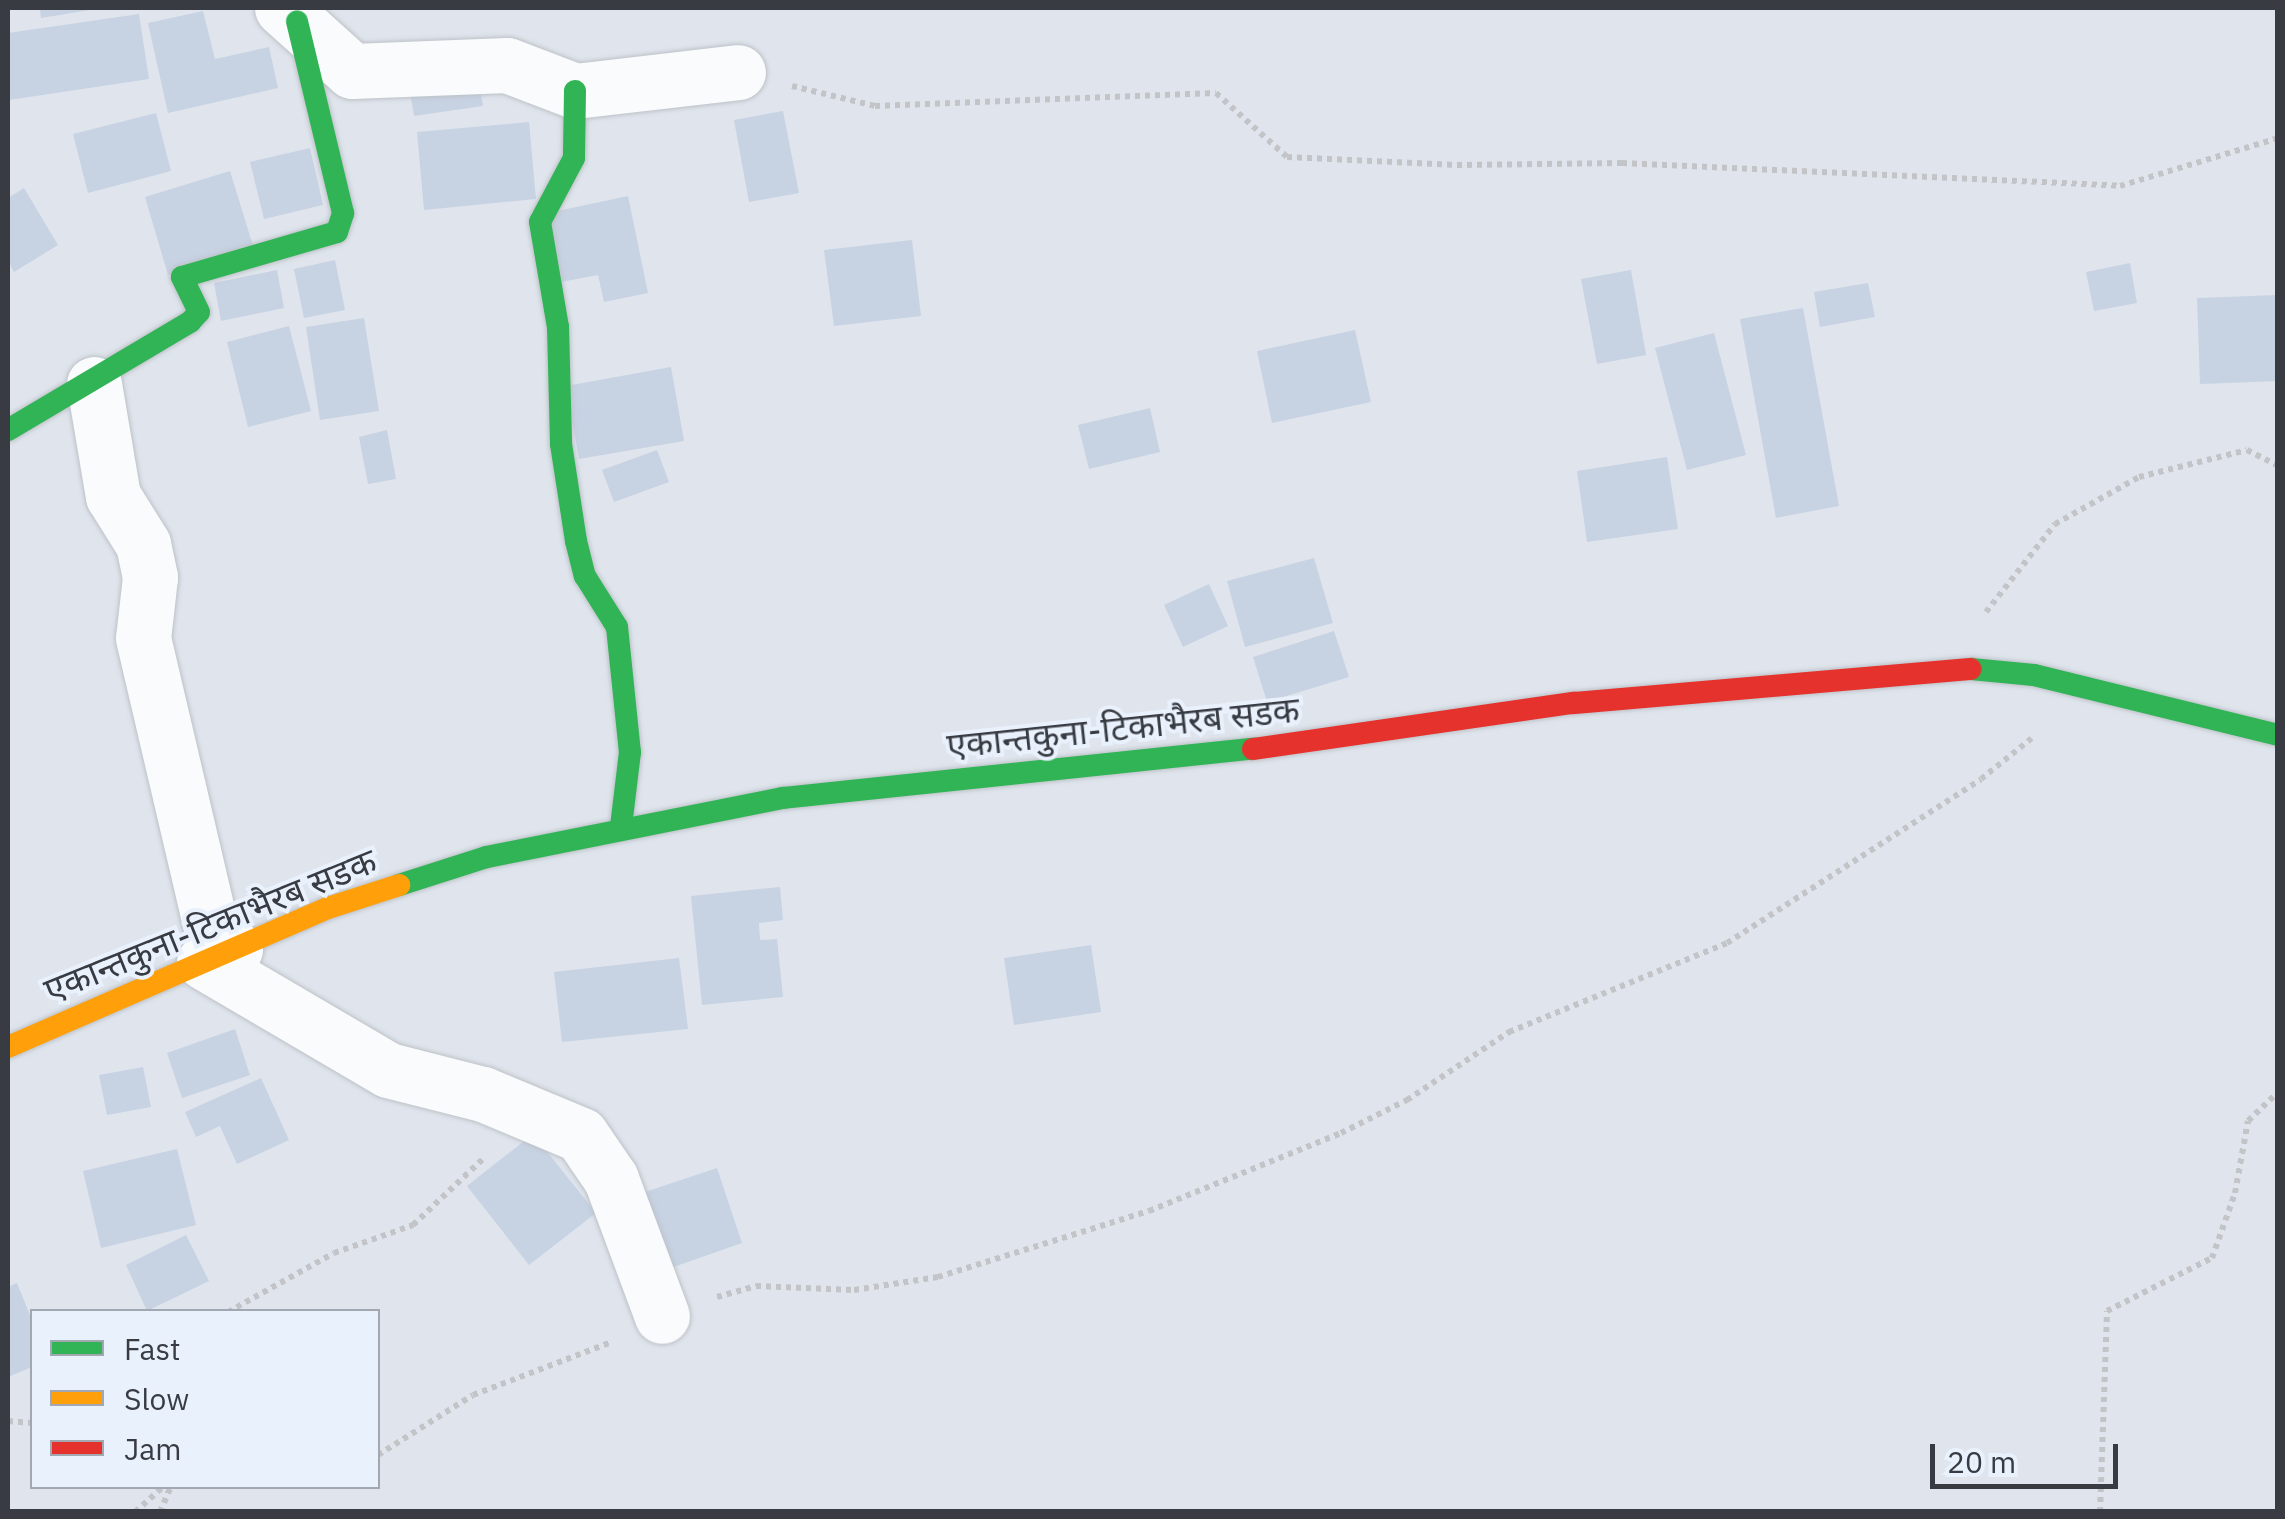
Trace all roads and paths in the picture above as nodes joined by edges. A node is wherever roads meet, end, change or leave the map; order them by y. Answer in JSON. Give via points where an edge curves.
{"nodes":[{"id":1,"x":289,"y":14,"type":"edge"},
{"id":2,"x":738,"y":72,"type":"joint"},
{"id":3,"x":575,"y":91,"type":"junction"},
{"id":4,"x":2278,"y":138,"type":"edge"},
{"id":5,"x":94,"y":384,"type":"junction"},
{"id":6,"x":8,"y":430,"type":"edge"},
{"id":7,"x":2278,"y":466,"type":"edge"},
{"id":8,"x":1946,"y":667,"type":"junction"},
{"id":9,"x":2082,"y":689,"type":"junction"},
{"id":10,"x":2278,"y":735,"type":"edge"},
{"id":11,"x":621,"y":826,"type":"junction"},
{"id":12,"x":219,"y":956,"type":"junction"},
{"id":13,"x":8,"y":1048,"type":"edge"},
{"id":14,"x":2278,"y":1092,"type":"edge"},
{"id":15,"x":526,"y":1112,"type":"junction"},
{"id":16,"x":233,"y":1309,"type":"edge"},
{"id":17,"x":662,"y":1316,"type":"junction"},
{"id":18,"x":380,"y":1454,"type":"edge"},
{"id":19,"x":163,"y":1489,"type":"edge"},
{"id":20,"x":135,"y":1512,"type":"edge"},
{"id":21,"x":2100,"y":1512,"type":"edge"}],
"edges":[{"from":1,"to":3,"type":"street","via":[[352,71],[507,65]]},
{"from":1,"to":5,"type":"main road","via":[[343,214],[337,232],[182,278],[198,312],[190,322]]},
{"from":2,"to":3,"type":"street"},
{"from":2,"to":4,"type":"path","via":[[875,106],[1216,92],[1287,156],[1458,165],[1622,163],[2120,186]]},
{"from":3,"to":11,"type":"main road","via":[[574,158],[540,222],[558,326],[562,444],[576,541],[585,576],[617,626],[630,752]]},
{"from":5,"to":6,"type":"main road"},
{"from":5,"to":12,"type":"street","via":[[113,496],[142,544],[150,578],[143,638]]},
{"from":7,"to":8,"type":"path","via":[[2247,450],[2157,472],[2055,524]]},
{"from":8,"to":9,"type":"main road","name":"एकान्तकुना-टिकाभैरब सडक","via":[[2034,675]]},
{"from":8,"to":11,"type":"main road","name":"एकान्तकुना-टिकाभैरब सडक","via":[[1612,699],[1302,744],[783,798]]},
{"from":9,"to":10,"type":"main road","name":"एकान्तकुना-टिकाभैरब सडक"},
{"from":9,"to":17,"type":"path","via":[[1981,779],[1727,943],[1509,1032],[1408,1100],[1341,1132],[1149,1211],[938,1276],[854,1290],[756,1286]]},
{"from":11,"to":12,"type":"main road","name":"एकान्तकुना-टिकाभैरब सडक","via":[[469,863],[328,908]]},
{"from":12,"to":13,"type":"main road","name":"एकान्तकुना-टिकाभैरब सडक"},
{"from":12,"to":15,"type":"street","via":[[388,1070],[428,1076]]},
{"from":14,"to":21,"type":"path","via":[[2248,1122],[2235,1194],[2212,1258],[2107,1311]]},
{"from":15,"to":16,"type":"path","via":[[413,1225],[334,1253]]},
{"from":15,"to":17,"type":"street","via":[[581,1135],[612,1179]]},
{"from":17,"to":18,"type":"path","via":[[599,1348],[474,1395]]},
{"from":19,"to":20,"type":"path"}]}
